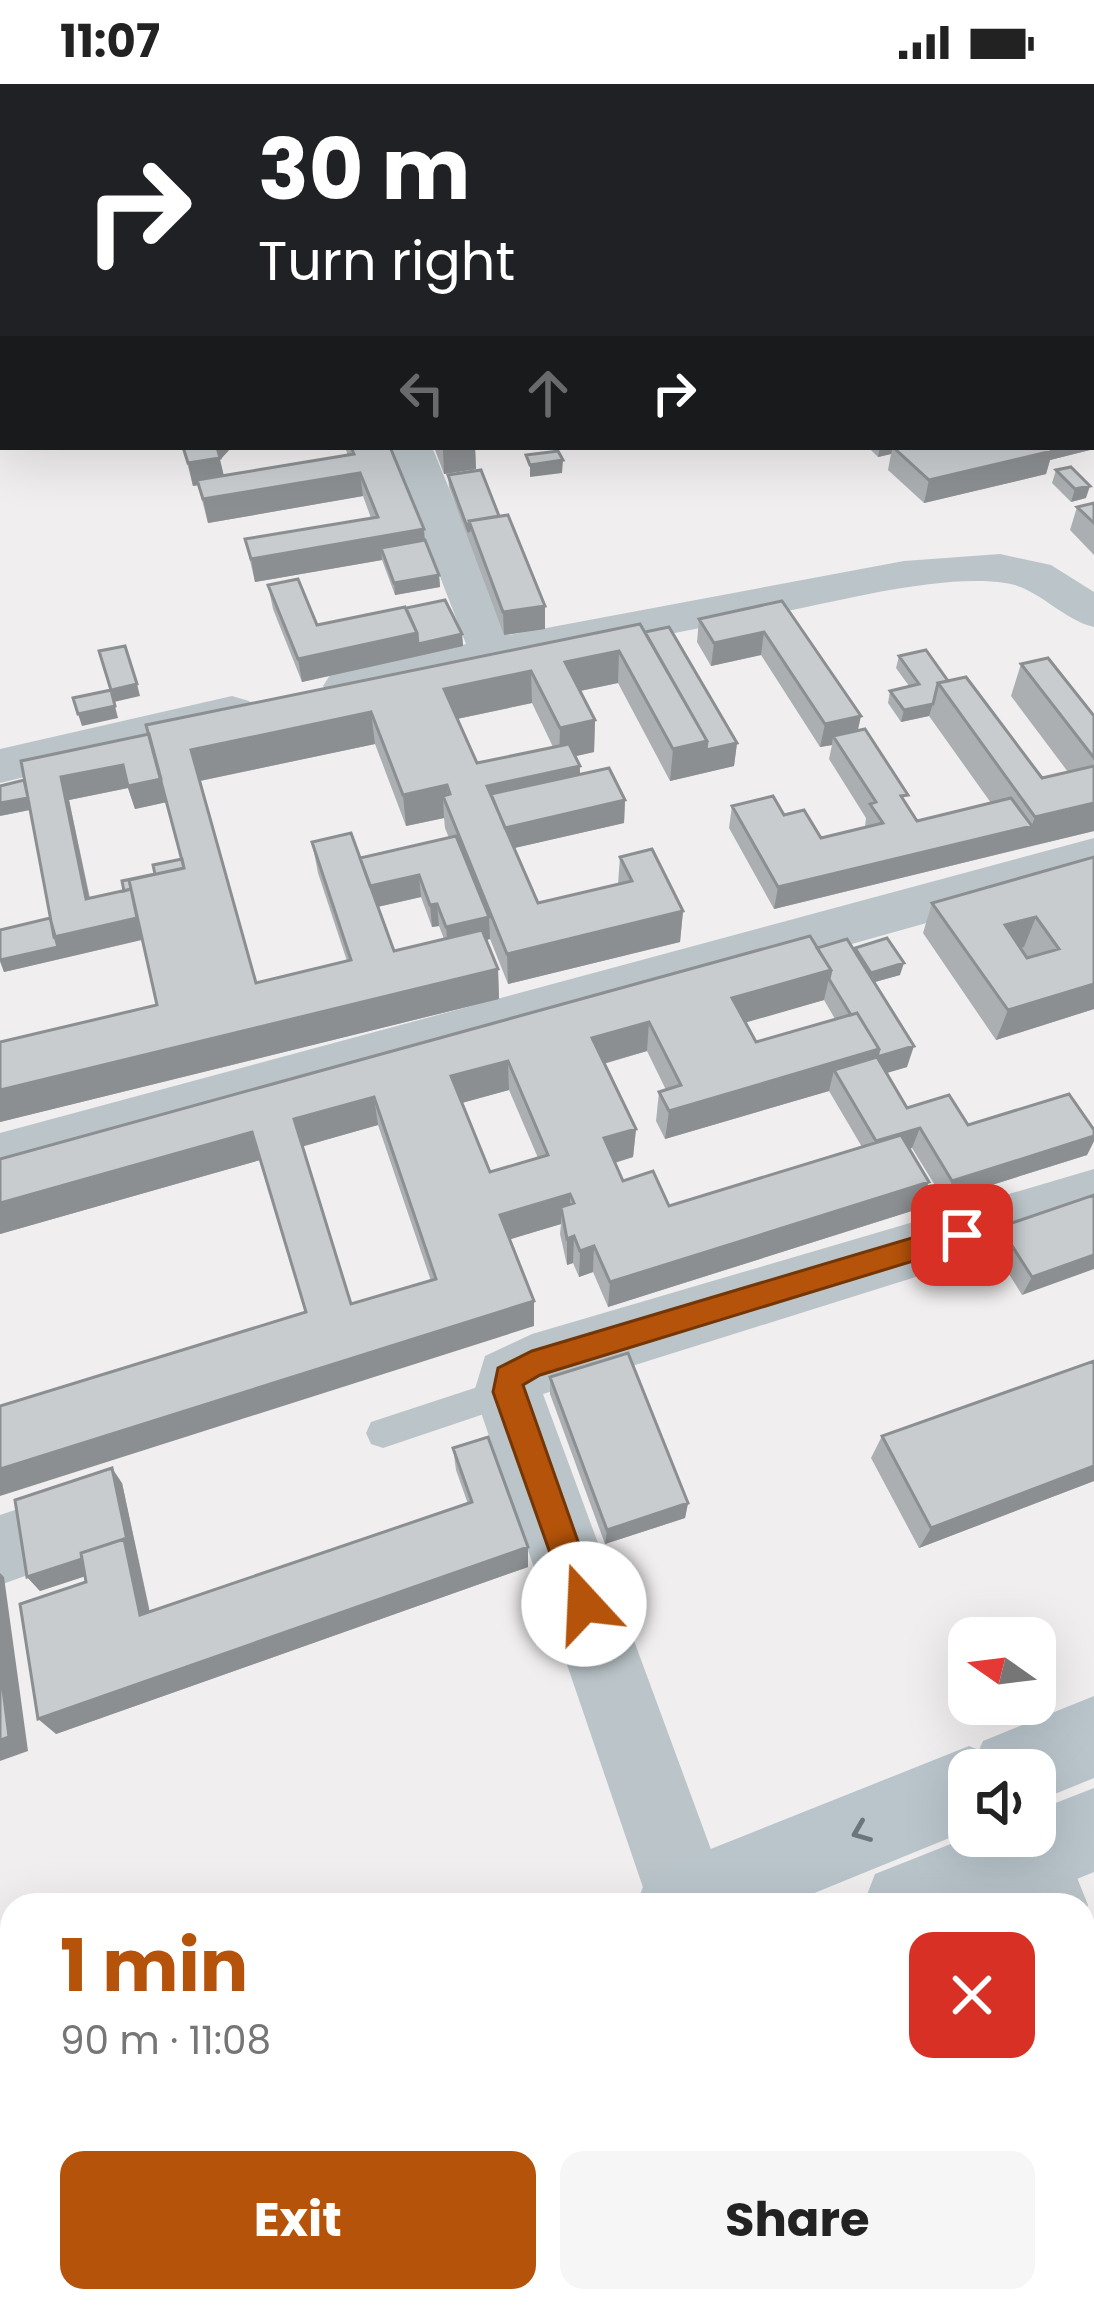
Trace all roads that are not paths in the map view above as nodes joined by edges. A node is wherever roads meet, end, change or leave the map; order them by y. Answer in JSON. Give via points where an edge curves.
{"nodes":[{"id":1,"x":412,"y":450,"type":"edge"},
{"id":2,"x":1094,"y":613,"type":"edge"},
{"id":3,"x":493,"y":653,"type":"junction"},
{"id":4,"x":0,"y":766,"type":"edge"},
{"id":5,"x":1094,"y":857,"type":"edge"},
{"id":6,"x":0,"y":1158,"type":"edge"},
{"id":7,"x":1094,"y":1195,"type":"edge"},
{"id":8,"x":508,"y":1392,"type":"junction"},
{"id":9,"x":383,"y":1433,"type":"dead end"},
{"id":10,"x":1094,"y":1737,"type":"edge"},
{"id":11,"x":1056,"y":1752,"type":"edge"},
{"id":12,"x":948,"y":1796,"type":"edge"},
{"id":13,"x":1069,"y":1861,"type":"edge"},
{"id":14,"x":681,"y":1893,"type":"edge"},
{"id":15,"x":709,"y":1893,"type":"edge"},
{"id":16,"x":950,"y":1893,"type":"edge"}],
"edges":[{"from":1,"to":3,"type":"street"},
{"from":2,"to":3,"type":"street","via":[[1035,575],[965,569]]},
{"from":3,"to":4,"type":"street"},
{"from":5,"to":6,"type":"street"},
{"from":7,"to":8,"type":"street","via":[[532,1364],[508,1378]]},
{"from":8,"to":9,"type":"lane"},
{"from":8,"to":14,"type":"street"},
{"from":10,"to":11,"type":"main road"},
{"from":12,"to":15,"type":"main road","one_way":true},
{"from":13,"to":16,"type":"main road"}]}
